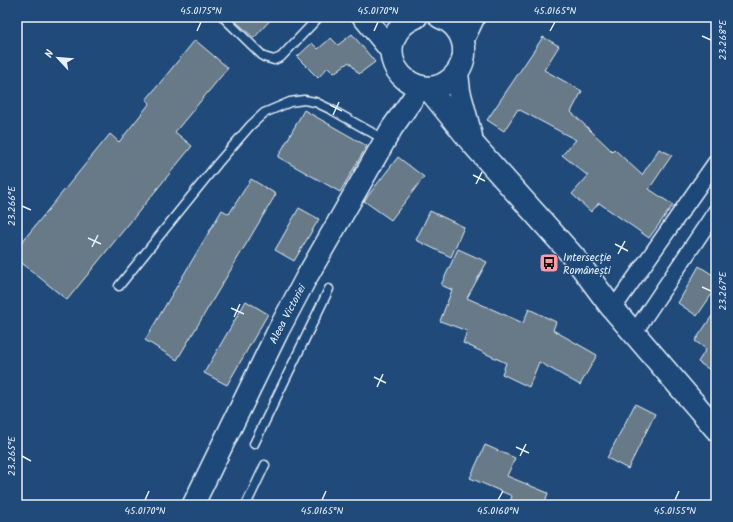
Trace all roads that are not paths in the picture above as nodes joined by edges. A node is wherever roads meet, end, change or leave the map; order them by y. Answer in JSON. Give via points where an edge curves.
{"nodes":[{"id":1,"x":223,"y":17,"type":"edge"},
{"id":2,"x":318,"y":17,"type":"edge"},
{"id":3,"x":364,"y":17,"type":"edge"},
{"id":4,"x":416,"y":17,"type":"edge"},
{"id":5,"x":440,"y":17,"type":"edge"},
{"id":6,"x":474,"y":17,"type":"edge"},
{"id":7,"x":463,"y":40,"type":"junction"},
{"id":8,"x":391,"y":50,"type":"junction"},
{"id":9,"x":457,"y":73,"type":"junction"},
{"id":10,"x":417,"y":84,"type":"junction"},
{"id":11,"x":389,"y":134,"type":"junction"},
{"id":12,"x":473,"y":144,"type":"junction"},
{"id":13,"x":716,"y":162,"type":"edge"},
{"id":14,"x":716,"y":211,"type":"edge"},
{"id":15,"x":120,"y":286,"type":"dead end"},
{"id":16,"x":329,"y":289,"type":"dead end"},
{"id":17,"x":613,"y":309,"type":"junction"},
{"id":18,"x":634,"y":333,"type":"junction"},
{"id":19,"x":716,"y":429,"type":"edge"},
{"id":20,"x":254,"y":444,"type":"dead end"},
{"id":21,"x":265,"y":465,"type":"dead end"},
{"id":22,"x":193,"y":505,"type":"edge"},
{"id":23,"x":246,"y":505,"type":"edge"}],
"edges":[{"from":1,"to":2,"type":"lane","via":[[264,57],[274,60],[281,57]]},
{"from":3,"to":8,"type":"main road"},
{"from":4,"to":8,"type":"main road","via":[[400,27]]},
{"from":5,"to":7,"type":"main road","via":[[457,29]]},
{"from":6,"to":7,"type":"street"},
{"from":7,"to":9,"type":"main road","via":[[464,57]]},
{"from":8,"to":10,"type":"main road","via":[[396,70]]},
{"from":9,"to":10,"type":"main road","via":[[439,86]]},
{"from":9,"to":12,"type":"main road","via":[[459,92]]},
{"from":10,"to":11,"type":"street","name":"Aleea Victoriei"},
{"from":10,"to":12,"type":"main road"},
{"from":11,"to":15,"type":"lane","via":[[304,100],[290,102],[264,113],[218,163]]},
{"from":11,"to":22,"type":"street","name":"Aleea Victoriei","via":[[281,325]]},
{"from":12,"to":17,"type":"main road","via":[[574,257]]},
{"from":13,"to":17,"type":"street"},
{"from":14,"to":18,"type":"street"},
{"from":16,"to":20,"type":"lane"},
{"from":17,"to":18,"type":"main road"},
{"from":18,"to":19,"type":"main road"},
{"from":21,"to":23,"type":"lane"}]}
